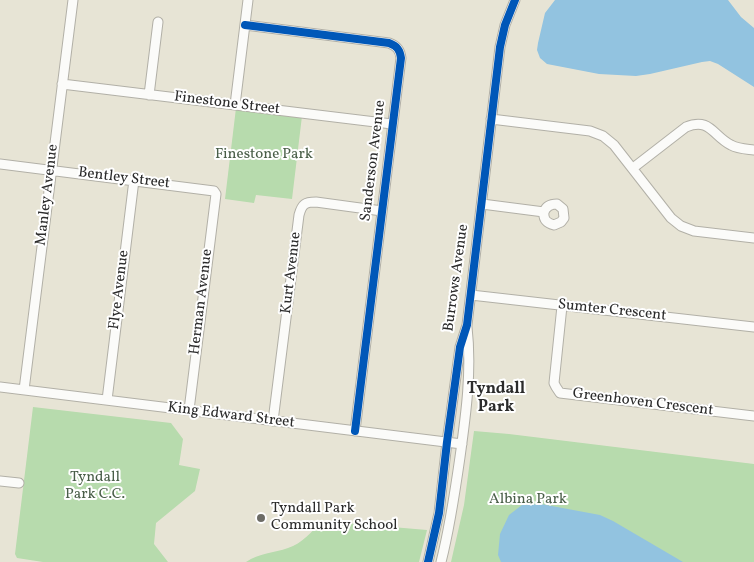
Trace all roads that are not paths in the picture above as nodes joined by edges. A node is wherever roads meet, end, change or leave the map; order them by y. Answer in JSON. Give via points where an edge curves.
{"nodes":[{"id":1,"x":73,"y":0,"type":"edge"},
{"id":2,"x":248,"y":0,"type":"edge"},
{"id":3,"x":515,"y":0,"type":"edge"},
{"id":4,"x":158,"y":22,"type":"dead end"},
{"id":5,"x":245,"y":25,"type":"junction"},
{"id":6,"x":62,"y":84,"type":"junction"},
{"id":7,"x":149,"y":95,"type":"junction"},
{"id":8,"x":235,"y":105,"type":"junction"},
{"id":9,"x":491,"y":119,"type":"junction"},
{"id":10,"x":392,"y":124,"type":"junction"},
{"id":11,"x":754,"y":150,"type":"edge"},
{"id":12,"x":0,"y":164,"type":"edge"},
{"id":13,"x":633,"y":168,"type":"junction"},
{"id":14,"x":51,"y":170,"type":"junction"},
{"id":15,"x":134,"y":180,"type":"junction"},
{"id":16,"x":216,"y":194,"type":"joint"},
{"id":17,"x":482,"y":204,"type":"junction"},
{"id":18,"x":382,"y":211,"type":"junction"},
{"id":19,"x":544,"y":212,"type":"dead end"},
{"id":20,"x":754,"y":238,"type":"edge"},
{"id":21,"x":471,"y":295,"type":"junction"},
{"id":22,"x":562,"y":306,"type":"junction"},
{"id":23,"x":467,"y":325,"type":"junction"},
{"id":24,"x":754,"y":327,"type":"edge"},
{"id":25,"x":0,"y":387,"type":"edge"},
{"id":26,"x":24,"y":390,"type":"junction"},
{"id":27,"x":107,"y":400,"type":"junction"},
{"id":28,"x":189,"y":410,"type":"junction"},
{"id":29,"x":754,"y":416,"type":"edge"},
{"id":30,"x":273,"y":421,"type":"junction"},
{"id":31,"x":355,"y":431,"type":"junction"},
{"id":32,"x":447,"y":442,"type":"junction"},
{"id":33,"x":462,"y":444,"type":"junction"},
{"id":34,"x":0,"y":480,"type":"edge"},
{"id":35,"x":19,"y":483,"type":"dead end"},
{"id":36,"x":428,"y":562,"type":"edge"},
{"id":37,"x":441,"y":562,"type":"edge"}],
"edges":[{"from":1,"to":6,"type":"street","name":"Manley Avenue"},
{"from":2,"to":5,"type":"street"},
{"from":3,"to":9,"type":"street","name":"Burrows Avenue","via":[[502,36]]},
{"from":4,"to":7,"type":"street"},
{"from":5,"to":8,"type":"street"},
{"from":5,"to":10,"type":"street","name":"Sanderson Avenue","via":[[394,45],[401,58]]},
{"from":6,"to":7,"type":"street","name":"Finestone Street"},
{"from":6,"to":14,"type":"street","name":"Manley Avenue"},
{"from":7,"to":8,"type":"street","name":"Finestone Street"},
{"from":8,"to":10,"type":"street","name":"Finestone Street"},
{"from":9,"to":13,"type":"street","via":[[590,131],[614,145]]},
{"from":9,"to":17,"type":"street","name":"Burrows Avenue"},
{"from":10,"to":18,"type":"street","name":"Sanderson Avenue"},
{"from":11,"to":13,"type":"street","via":[[728,144],[708,126],[691,125]]},
{"from":12,"to":14,"type":"street","name":"Bentley Street"},
{"from":13,"to":20,"type":"street","via":[[671,218],[681,226],[694,231]]},
{"from":14,"to":15,"type":"street","name":"Bentley Street"},
{"from":14,"to":26,"type":"street","name":"Manley Avenue"},
{"from":15,"to":16,"type":"street","name":"Bentley Street","via":[[214,190]]},
{"from":15,"to":27,"type":"street","name":"Flye Avenue"},
{"from":16,"to":28,"type":"street","name":"Herman Avenue"},
{"from":17,"to":19,"type":"street"},
{"from":17,"to":21,"type":"street","name":"Burrows Avenue"},
{"from":18,"to":30,"type":"street","name":"Kurt Avenue","via":[[316,202],[307,202],[301,208]]},
{"from":18,"to":31,"type":"street","name":"Sanderson Avenue"},
{"from":21,"to":22,"type":"street","name":"Sumter Crescent"},
{"from":21,"to":23,"type":"street","name":"Burrows Avenue"},
{"from":22,"to":24,"type":"street","name":"Sumter Crescent"},
{"from":22,"to":29,"type":"street","name":"Greenhoven Crescent","via":[[554,383],[560,393]]},
{"from":23,"to":32,"type":"street","name":"Burrows Avenue","via":[[460,347]]},
{"from":23,"to":33,"type":"street","name":"Burrows Avenue","via":[[470,348]]},
{"from":25,"to":26,"type":"street","name":"King Edward Street"},
{"from":26,"to":27,"type":"street","name":"King Edward Street"},
{"from":27,"to":28,"type":"street","name":"King Edward Street"},
{"from":28,"to":30,"type":"street","name":"King Edward Street"},
{"from":30,"to":31,"type":"street","name":"King Edward Street"},
{"from":31,"to":32,"type":"street","name":"King Edward Street"},
{"from":32,"to":33,"type":"street","name":"King Edward Street"},
{"from":32,"to":36,"type":"street","name":"Burrows Avenue","via":[[439,513]]},
{"from":33,"to":37,"type":"street","name":"Burrows Avenue"},
{"from":34,"to":35,"type":"street"}]}
